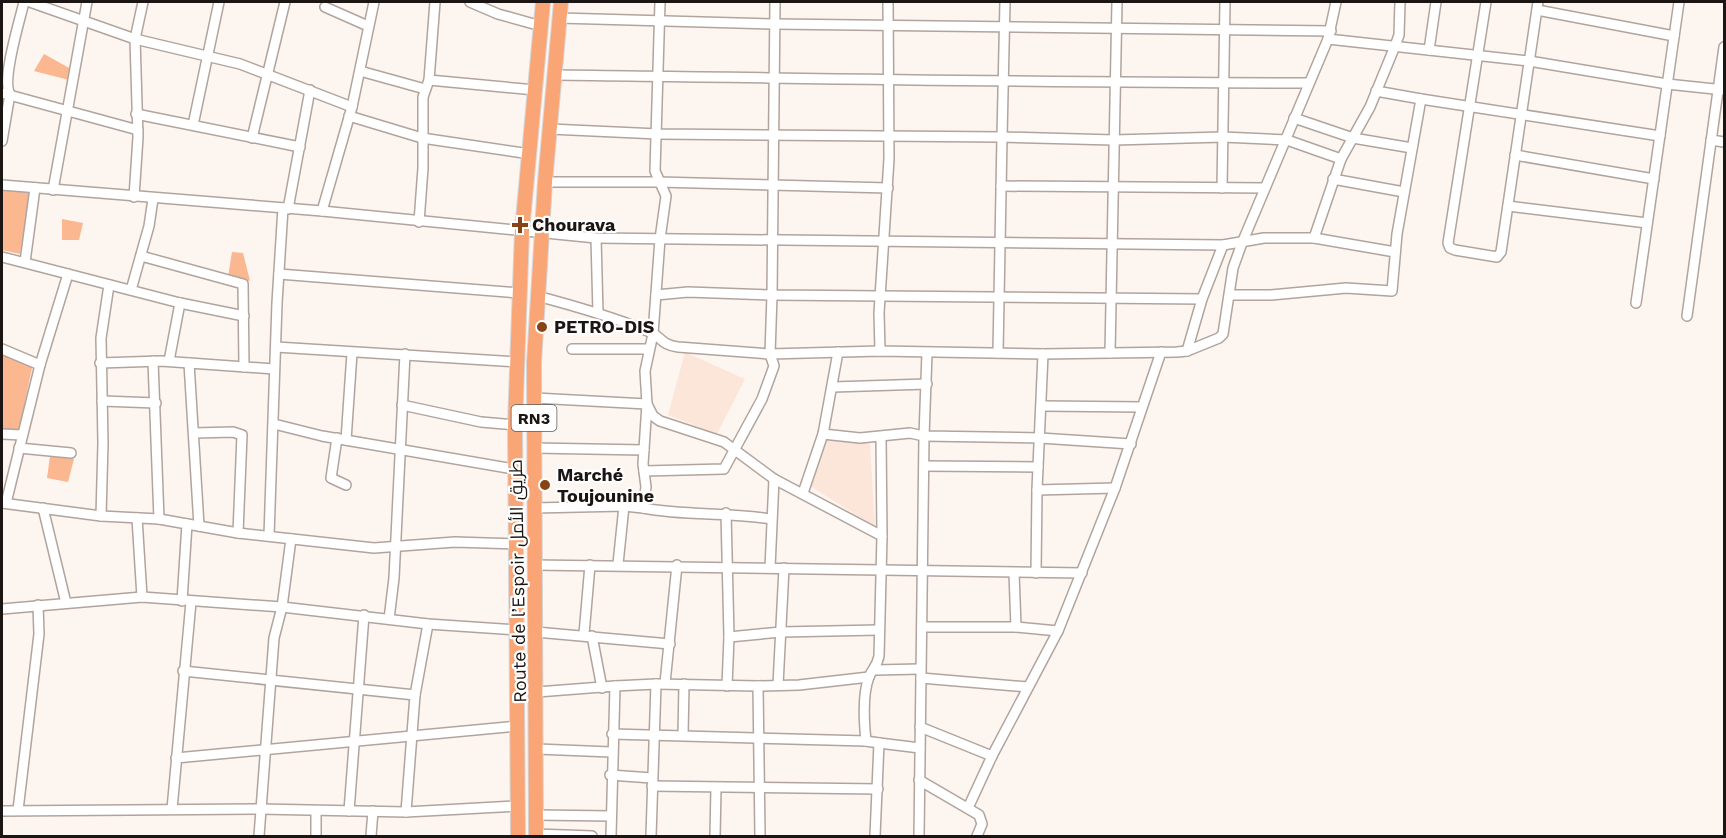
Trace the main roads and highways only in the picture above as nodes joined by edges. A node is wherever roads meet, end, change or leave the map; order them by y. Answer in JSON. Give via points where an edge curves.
{"nodes":[{"id":1,"x":543,"y":2,"type":"edge"},
{"id":2,"x":561,"y":2,"type":"edge"},
{"id":3,"x":536,"y":835,"type":"edge"},
{"id":4,"x":518,"y":837,"type":"edge"}],
"edges":[{"from":1,"to":4,"type":"highway","name":"Route de l’Espoir طريق الأمل","number":"RN3","via":[[522,231],[515,425]]},
{"from":2,"to":3,"type":"highway","name":"Route de l’Espoir طريق الأمل","number":"RN3","via":[[537,296]]}]}
